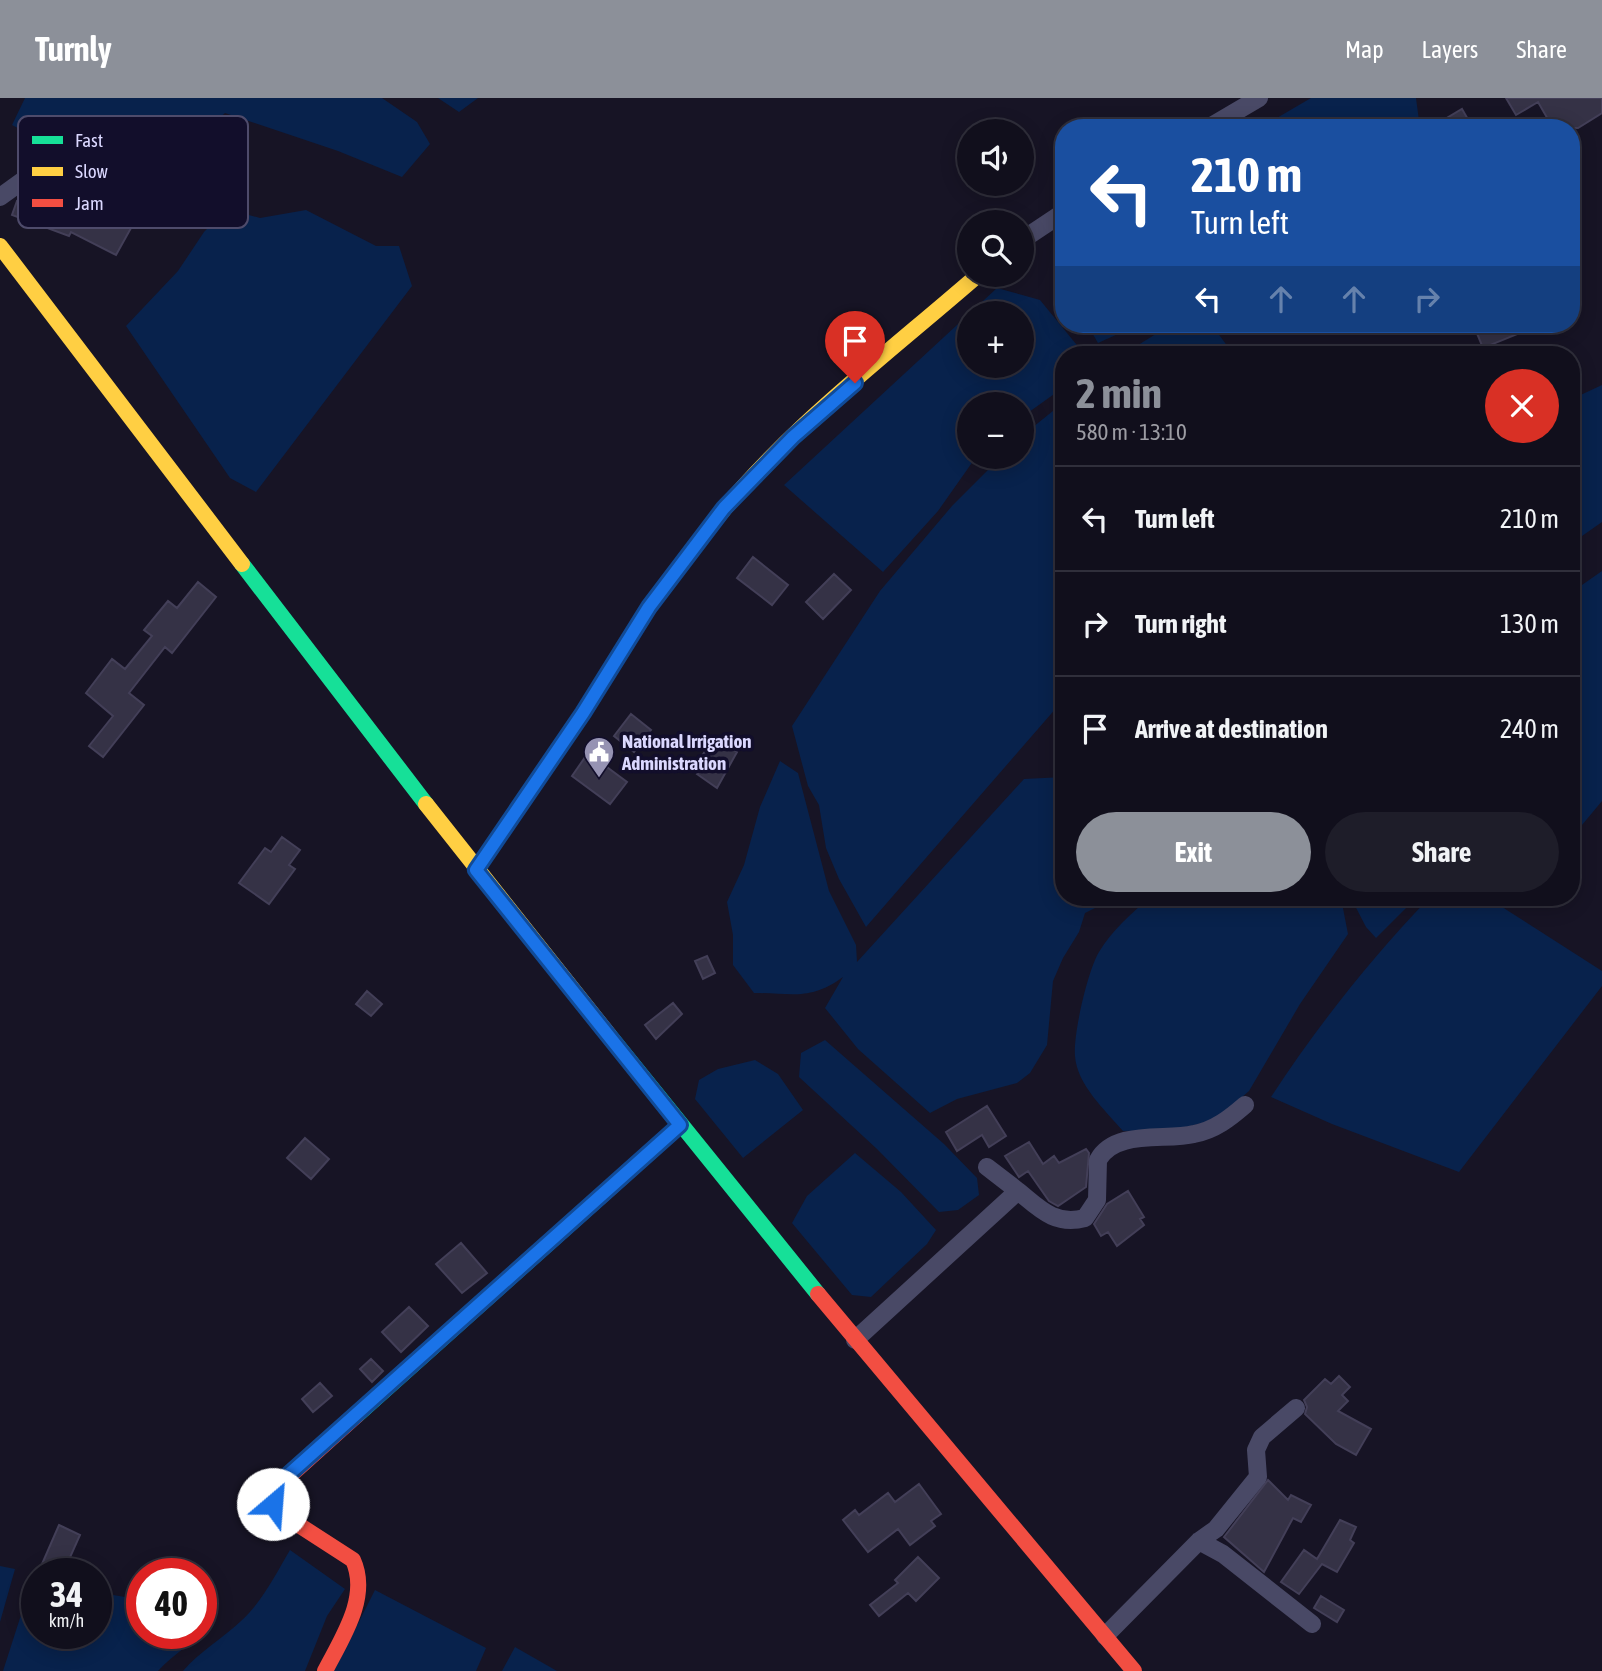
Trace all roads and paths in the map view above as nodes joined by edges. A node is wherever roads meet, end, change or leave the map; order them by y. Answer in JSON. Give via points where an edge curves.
{"nodes":[{"id":1,"x":1259,"y":98,"type":"edge"},
{"id":2,"x":1223,"y":119,"type":"edge"},
{"id":3,"x":18,"y":184,"type":"edge"},
{"id":4,"x":0,"y":197,"type":"edge"},
{"id":5,"x":1055,"y":218,"type":"edge"},
{"id":6,"x":1034,"y":232,"type":"edge"},
{"id":7,"x":0,"y":246,"type":"edge"},
{"id":8,"x":964,"y":287,"type":"edge"},
{"id":9,"x":476,"y":870,"type":"junction"},
{"id":10,"x":1245,"y":1105,"type":"dead end"},
{"id":11,"x":680,"y":1125,"type":"junction"},
{"id":12,"x":987,"y":1167,"type":"dead end"},
{"id":13,"x":1018,"y":1191,"type":"junction"},
{"id":14,"x":855,"y":1340,"type":"junction"},
{"id":15,"x":1297,"y":1408,"type":"dead end"},
{"id":16,"x":1199,"y":1541,"type":"junction"},
{"id":17,"x":1312,"y":1625,"type":"dead end"},
{"id":18,"x":1105,"y":1636,"type":"junction"},
{"id":19,"x":326,"y":1671,"type":"edge"},
{"id":20,"x":1135,"y":1671,"type":"edge"}],
"edges":[{"from":1,"to":2,"type":"street"},
{"from":3,"to":4,"type":"street"},
{"from":5,"to":6,"type":"street"},
{"from":7,"to":9,"type":"street"},
{"from":8,"to":9,"type":"street","via":[[793,437],[724,508],[649,607]]},
{"from":9,"to":11,"type":"street"},
{"from":10,"to":13,"type":"street","via":[[1203,1132],[1135,1138],[1110,1148],[1098,1160],[1097,1200],[1085,1218],[1065,1221],[1052,1217]]},
{"from":11,"to":14,"type":"street"},
{"from":11,"to":19,"type":"street","via":[[274,1489],[273,1504],[288,1518],[360,1569],[362,1587]]},
{"from":12,"to":13,"type":"street"},
{"from":13,"to":14,"type":"street"},
{"from":14,"to":18,"type":"street"},
{"from":15,"to":16,"type":"street","via":[[1262,1437],[1256,1450],[1258,1478],[1216,1529]]},
{"from":16,"to":17,"type":"street","via":[[1223,1554]]},
{"from":16,"to":18,"type":"street"},
{"from":18,"to":20,"type":"street"}]}
